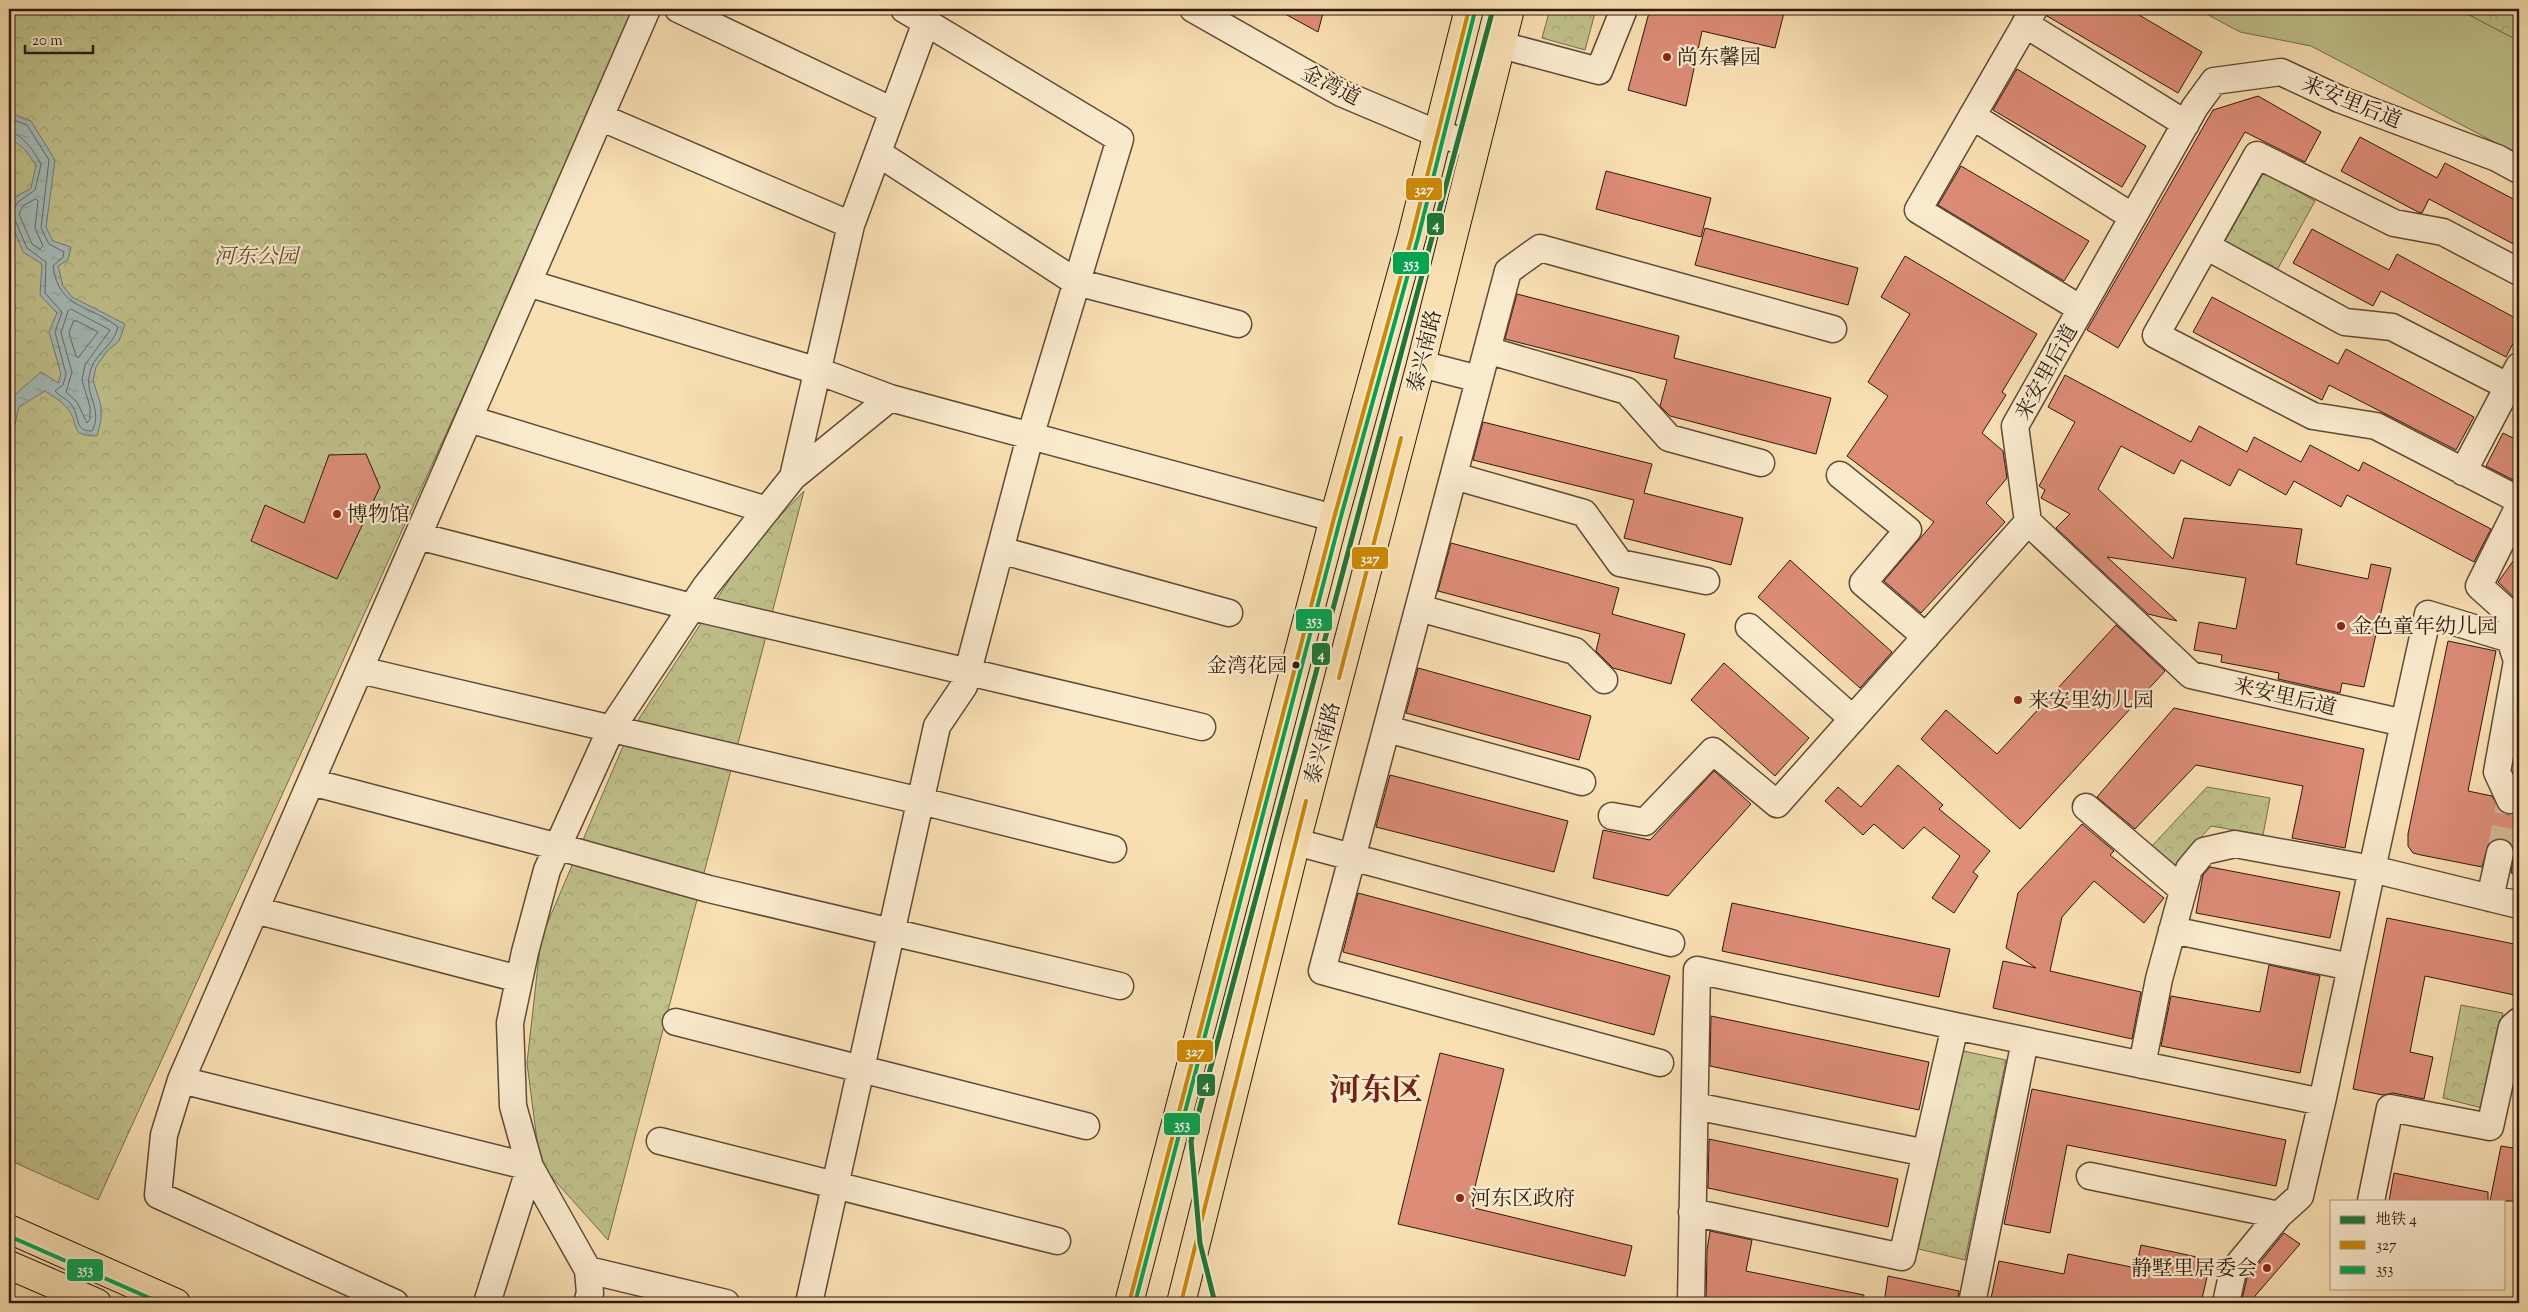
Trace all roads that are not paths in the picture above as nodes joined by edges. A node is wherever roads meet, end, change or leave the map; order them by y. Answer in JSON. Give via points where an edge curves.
{"nodes":[{"id":1,"x":647,"y":9,"type":"edge"},
{"id":2,"x":678,"y":9,"type":"edge"},
{"id":3,"x":1193,"y":9,"type":"edge"},
{"id":4,"x":1470,"y":9,"type":"edge"},
{"id":5,"x":1510,"y":9,"type":"edge"},
{"id":6,"x":1624,"y":9,"type":"edge"},
{"id":7,"x":915,"y":15,"type":"edge"},
{"id":8,"x":2029,"y":17,"type":"edge"},
{"id":9,"x":1501,"y":45,"type":"junction"},
{"id":10,"x":893,"y":111,"type":"junction"},
{"id":11,"x":1972,"y":116,"type":"junction"},
{"id":12,"x":600,"y":117,"type":"junction"},
{"id":13,"x":2186,"y":124,"type":"junction"},
{"id":14,"x":1438,"y":134,"type":"junction"},
{"id":15,"x":1476,"y":145,"type":"junction"},
{"id":16,"x":878,"y":153,"type":"junction"},
{"id":17,"x":2519,"y":170,"type":"edge"},
{"id":18,"x":2133,"y":217,"type":"junction"},
{"id":19,"x":851,"y":225,"type":"junction"},
{"id":20,"x":2206,"y":246,"type":"junction"},
{"id":21,"x":2519,"y":272,"type":"edge"},
{"id":22,"x":528,"y":282,"type":"junction"},
{"id":23,"x":1076,"y":282,"type":"junction"},
{"id":24,"x":2082,"y":310,"type":"junction"},
{"id":25,"x":1238,"y":324,"type":"dead end"},
{"id":26,"x":1833,"y":329,"type":"dead end"},
{"id":27,"x":1487,"y":350,"type":"junction"},
{"id":28,"x":1421,"y":364,"type":"junction"},
{"id":29,"x":818,"y":371,"type":"junction"},
{"id":30,"x":1480,"y":379,"type":"junction"},
{"id":31,"x":2516,"y":382,"type":"edge"},
{"id":32,"x":890,"y":398,"type":"junction"},
{"id":33,"x":469,"y":419,"type":"junction"},
{"id":34,"x":1030,"y":437,"type":"junction"},
{"id":35,"x":1761,"y":462,"type":"dead end"},
{"id":36,"x":2464,"y":472,"type":"junction"},
{"id":37,"x":1840,"y":475,"type":"dead end"},
{"id":38,"x":1454,"y":476,"type":"junction"},
{"id":39,"x":793,"y":477,"type":"junction"},
{"id":40,"x":2519,"y":500,"type":"edge"},
{"id":41,"x":2519,"y":506,"type":"edge"},
{"id":42,"x":767,"y":510,"type":"junction"},
{"id":43,"x":1334,"y":518,"type":"junction"},
{"id":44,"x":2028,"y":522,"type":"junction"},
{"id":45,"x":418,"y":536,"type":"junction"},
{"id":46,"x":1000,"y":550,"type":"junction"},
{"id":47,"x":1706,"y":581,"type":"dead end"},
{"id":48,"x":692,"y":607,"type":"junction"},
{"id":49,"x":1419,"y":608,"type":"junction"},
{"id":50,"x":1229,"y":613,"type":"dead end"},
{"id":51,"x":2519,"y":622,"type":"edge"},
{"id":52,"x":1749,"y":627,"type":"dead end"},
{"id":53,"x":1926,"y":637,"type":"junction"},
{"id":54,"x":360,"y":670,"type":"junction"},
{"id":55,"x":968,"y":671,"type":"junction"},
{"id":56,"x":1604,"y":680,"type":"dead end"},
{"id":57,"x":1852,"y":719,"type":"junction"},
{"id":58,"x":2404,"y":723,"type":"junction"},
{"id":59,"x":1202,"y":727,"type":"dead end"},
{"id":60,"x":612,"y":729,"type":"junction"},
{"id":61,"x":1387,"y":729,"type":"junction"},
{"id":62,"x":311,"y":782,"type":"junction"},
{"id":63,"x":1582,"y":782,"type":"dead end"},
{"id":64,"x":2510,"y":800,"type":"tunnel mouth"},
{"id":65,"x":921,"y":801,"type":"junction"},
{"id":66,"x":2086,"y":807,"type":"dead end"},
{"id":67,"x":1612,"y":816,"type":"dead end"},
{"id":68,"x":1296,"y":842,"type":"junction"},
{"id":69,"x":559,"y":847,"type":"junction"},
{"id":70,"x":1112,"y":849,"type":"dead end"},
{"id":71,"x":2500,"y":854,"type":"tunnel mouth"},
{"id":72,"x":1353,"y":857,"type":"junction"},
{"id":73,"x":2372,"y":870,"type":"junction"},
{"id":74,"x":2183,"y":890,"type":"junction"},
{"id":75,"x":2490,"y":898,"type":"junction"},
{"id":76,"x":2519,"y":905,"type":"edge"},
{"id":77,"x":255,"y":910,"type":"junction"},
{"id":78,"x":2172,"y":930,"type":"junction"},
{"id":79,"x":892,"y":932,"type":"junction"},
{"id":80,"x":1671,"y":943,"type":"dead end"},
{"id":81,"x":2351,"y":967,"type":"junction"},
{"id":82,"x":520,"y":979,"type":"junction"},
{"id":83,"x":1120,"y":986,"type":"dead end"},
{"id":84,"x":2519,"y":1021,"type":"edge"},
{"id":85,"x":676,"y":1022,"type":"dead end"},
{"id":86,"x":1955,"y":1026,"type":"junction"},
{"id":87,"x":2025,"y":1041,"type":"junction"},
{"id":88,"x":1660,"y":1063,"type":"dead end"},
{"id":89,"x":2142,"y":1065,"type":"junction"},
{"id":90,"x":861,"y":1069,"type":"junction"},
{"id":91,"x":181,"y":1080,"type":"junction"},
{"id":92,"x":2322,"y":1102,"type":"junction"},
{"id":93,"x":1694,"y":1106,"type":"junction"},
{"id":94,"x":1086,"y":1126,"type":"dead end"},
{"id":95,"x":660,"y":1141,"type":"dead end"},
{"id":96,"x":1926,"y":1153,"type":"junction"},
{"id":97,"x":530,"y":1167,"type":"junction"},
{"id":98,"x":2090,"y":1176,"type":"dead end"},
{"id":99,"x":835,"y":1185,"type":"junction"},
{"id":100,"x":2371,"y":1200,"type":"edge"},
{"id":101,"x":1692,"y":1212,"type":"junction"},
{"id":102,"x":2279,"y":1215,"type":"junction"},
{"id":103,"x":9,"y":1229,"type":"edge"},
{"id":104,"x":1057,"y":1241,"type":"dead end"},
{"id":105,"x":9,"y":1265,"type":"edge"},
{"id":106,"x":588,"y":1270,"type":"junction"},
{"id":107,"x":97,"y":1303,"type":"edge"},
{"id":108,"x":176,"y":1303,"type":"edge"},
{"id":109,"x":395,"y":1303,"type":"edge"},
{"id":110,"x":487,"y":1303,"type":"edge"},
{"id":111,"x":587,"y":1303,"type":"edge"},
{"id":112,"x":726,"y":1303,"type":"edge"},
{"id":113,"x":809,"y":1303,"type":"edge"},
{"id":114,"x":1129,"y":1303,"type":"edge"},
{"id":115,"x":1181,"y":1303,"type":"edge"},
{"id":116,"x":1691,"y":1303,"type":"edge"},
{"id":117,"x":1972,"y":1303,"type":"edge"},
{"id":118,"x":2226,"y":1303,"type":"edge"}],
"edges":[{"from":1,"to":12,"type":"street"},
{"from":2,"to":10,"type":"street"},
{"from":3,"to":14,"type":"street","name":"金湾道","via":[[1341,93]]},
{"from":4,"to":14,"type":"main road","name":"泰兴南路"},
{"from":5,"to":9,"type":"main road","name":"泰兴南路"},
{"from":6,"to":9,"type":"street","via":[[1599,71]]},
{"from":7,"to":10,"type":"street"},
{"from":7,"to":23,"type":"street","via":[[1120,139]]},
{"from":8,"to":11,"type":"street"},
{"from":8,"to":13,"type":"street"},
{"from":9,"to":15,"type":"main road","name":"泰兴南路"},
{"from":10,"to":16,"type":"street"},
{"from":11,"to":18,"type":"street"},
{"from":11,"to":24,"type":"street","via":[[1918,210]]},
{"from":12,"to":19,"type":"street"},
{"from":12,"to":22,"type":"street"},
{"from":13,"to":17,"type":"street","name":"来安里后道","via":[[2214,81],[2281,72],[2338,99],[2497,158]]},
{"from":13,"to":18,"type":"street","name":"来安里后道"},
{"from":14,"to":15,"type":"street","name":"金湾道"},
{"from":14,"to":43,"type":"main road","name":"泰兴南路"},
{"from":15,"to":28,"type":"main road","name":"泰兴南路"},
{"from":16,"to":19,"type":"street"},
{"from":16,"to":23,"type":"street"},
{"from":18,"to":24,"type":"street","name":"来安里后道"},
{"from":19,"to":29,"type":"street"},
{"from":20,"to":21,"type":"street","via":[[2257,155],[2394,223],[2442,232]]},
{"from":20,"to":31,"type":"street","via":[[2345,322],[2392,327]]},
{"from":20,"to":36,"type":"street","via":[[2156,335],[2313,416],[2376,426]]},
{"from":22,"to":29,"type":"street"},
{"from":22,"to":33,"type":"street"},
{"from":23,"to":25,"type":"street"},
{"from":23,"to":34,"type":"street"},
{"from":24,"to":44,"type":"street","name":"来安里后道","via":[[2016,426]]},
{"from":26,"to":27,"type":"street","via":[[1540,248],[1508,271]]},
{"from":27,"to":30,"type":"street"},
{"from":27,"to":35,"type":"street","via":[[1626,391],[1669,438]]},
{"from":28,"to":30,"type":"street"},
{"from":28,"to":68,"type":"main road","name":"泰兴南路"},
{"from":29,"to":32,"type":"street"},
{"from":29,"to":39,"type":"street"},
{"from":30,"to":38,"type":"street"},
{"from":31,"to":36,"type":"street"},
{"from":32,"to":34,"type":"street"},
{"from":32,"to":39,"type":"street"},
{"from":33,"to":42,"type":"street"},
{"from":33,"to":45,"type":"street"},
{"from":34,"to":43,"type":"street"},
{"from":34,"to":46,"type":"street"},
{"from":36,"to":40,"type":"street"},
{"from":37,"to":53,"type":"street","via":[[1908,530],[1863,583]]},
{"from":38,"to":47,"type":"street","via":[[1584,513],[1620,563]]},
{"from":38,"to":49,"type":"street"},
{"from":39,"to":42,"type":"street"},
{"from":41,"to":51,"type":"street","via":[[2479,586]]},
{"from":42,"to":48,"type":"street"},
{"from":43,"to":114,"type":"main road","name":"泰兴南路"},
{"from":44,"to":53,"type":"street"},
{"from":44,"to":58,"type":"street","name":"来安里后道","via":[[2191,675]]},
{"from":45,"to":48,"type":"street"},
{"from":45,"to":54,"type":"street"},
{"from":46,"to":50,"type":"street"},
{"from":46,"to":55,"type":"street"},
{"from":48,"to":55,"type":"street"},
{"from":48,"to":60,"type":"street"},
{"from":49,"to":56,"type":"street","via":[[1575,651]]},
{"from":49,"to":61,"type":"street"},
{"from":52,"to":57,"type":"street"},
{"from":53,"to":57,"type":"street"},
{"from":54,"to":60,"type":"street"},
{"from":54,"to":62,"type":"street"},
{"from":55,"to":59,"type":"street"},
{"from":55,"to":65,"type":"street","via":[[964,686],[937,726]]},
{"from":57,"to":67,"type":"street","via":[[1777,804],[1713,751],[1645,822]]},
{"from":58,"to":64,"type":"street","via":[[2428,614],[2510,639],[2517,661],[2497,772]]},
{"from":58,"to":73,"type":"street"},
{"from":60,"to":65,"type":"street"},
{"from":60,"to":69,"type":"street"},
{"from":61,"to":63,"type":"street"},
{"from":61,"to":72,"type":"street"},
{"from":62,"to":69,"type":"street"},
{"from":62,"to":77,"type":"street"},
{"from":65,"to":70,"type":"street"},
{"from":65,"to":79,"type":"street"},
{"from":66,"to":74,"type":"street"},
{"from":68,"to":72,"type":"street"},
{"from":68,"to":115,"type":"main road","name":"泰兴南路"},
{"from":69,"to":79,"type":"street","via":[[709,889]]},
{"from":69,"to":82,"type":"street","via":[[547,870]]},
{"from":71,"to":75,"type":"street"},
{"from":72,"to":80,"type":"street"},
{"from":72,"to":88,"type":"street","via":[[1322,971]]},
{"from":73,"to":74,"type":"street","via":[[2235,844],[2204,850],[2189,868]]},
{"from":73,"to":75,"type":"street"},
{"from":73,"to":81,"type":"street"},
{"from":74,"to":78,"type":"street"},
{"from":75,"to":76,"type":"street"},
{"from":77,"to":82,"type":"street"},
{"from":77,"to":91,"type":"street"},
{"from":78,"to":81,"type":"street"},
{"from":78,"to":89,"type":"street"},
{"from":79,"to":83,"type":"street"},
{"from":79,"to":90,"type":"street"},
{"from":81,"to":92,"type":"street"},
{"from":82,"to":97,"type":"street","via":[[510,1023],[513,1106]]},
{"from":84,"to":100,"type":"street","via":[[2512,1028],[2490,1127],[2390,1108]]},
{"from":85,"to":90,"type":"street"},
{"from":86,"to":87,"type":"street"},
{"from":86,"to":93,"type":"street","via":[[1697,970]]},
{"from":86,"to":96,"type":"street"},
{"from":87,"to":89,"type":"street"},
{"from":87,"to":117,"type":"street"},
{"from":89,"to":92,"type":"street"},
{"from":90,"to":94,"type":"street"},
{"from":90,"to":99,"type":"street"},
{"from":91,"to":97,"type":"street"},
{"from":91,"to":109,"type":"street","via":[[164,1135],[158,1195]]},
{"from":92,"to":102,"type":"street","via":[[2300,1196]]},
{"from":93,"to":96,"type":"street"},
{"from":93,"to":101,"type":"street"},
{"from":95,"to":99,"type":"street"},
{"from":96,"to":101,"type":"street","via":[[1902,1257]]},
{"from":97,"to":106,"type":"street"},
{"from":97,"to":110,"type":"street"},
{"from":98,"to":102,"type":"street"},
{"from":99,"to":104,"type":"street"},
{"from":99,"to":113,"type":"street"},
{"from":101,"to":116,"type":"street"},
{"from":102,"to":118,"type":"street","via":[[2233,1271]]},
{"from":103,"to":108,"type":"main road"},
{"from":105,"to":107,"type":"main road"},
{"from":106,"to":111,"type":"street","via":[[590,1293]]},
{"from":106,"to":112,"type":"street"}]}
